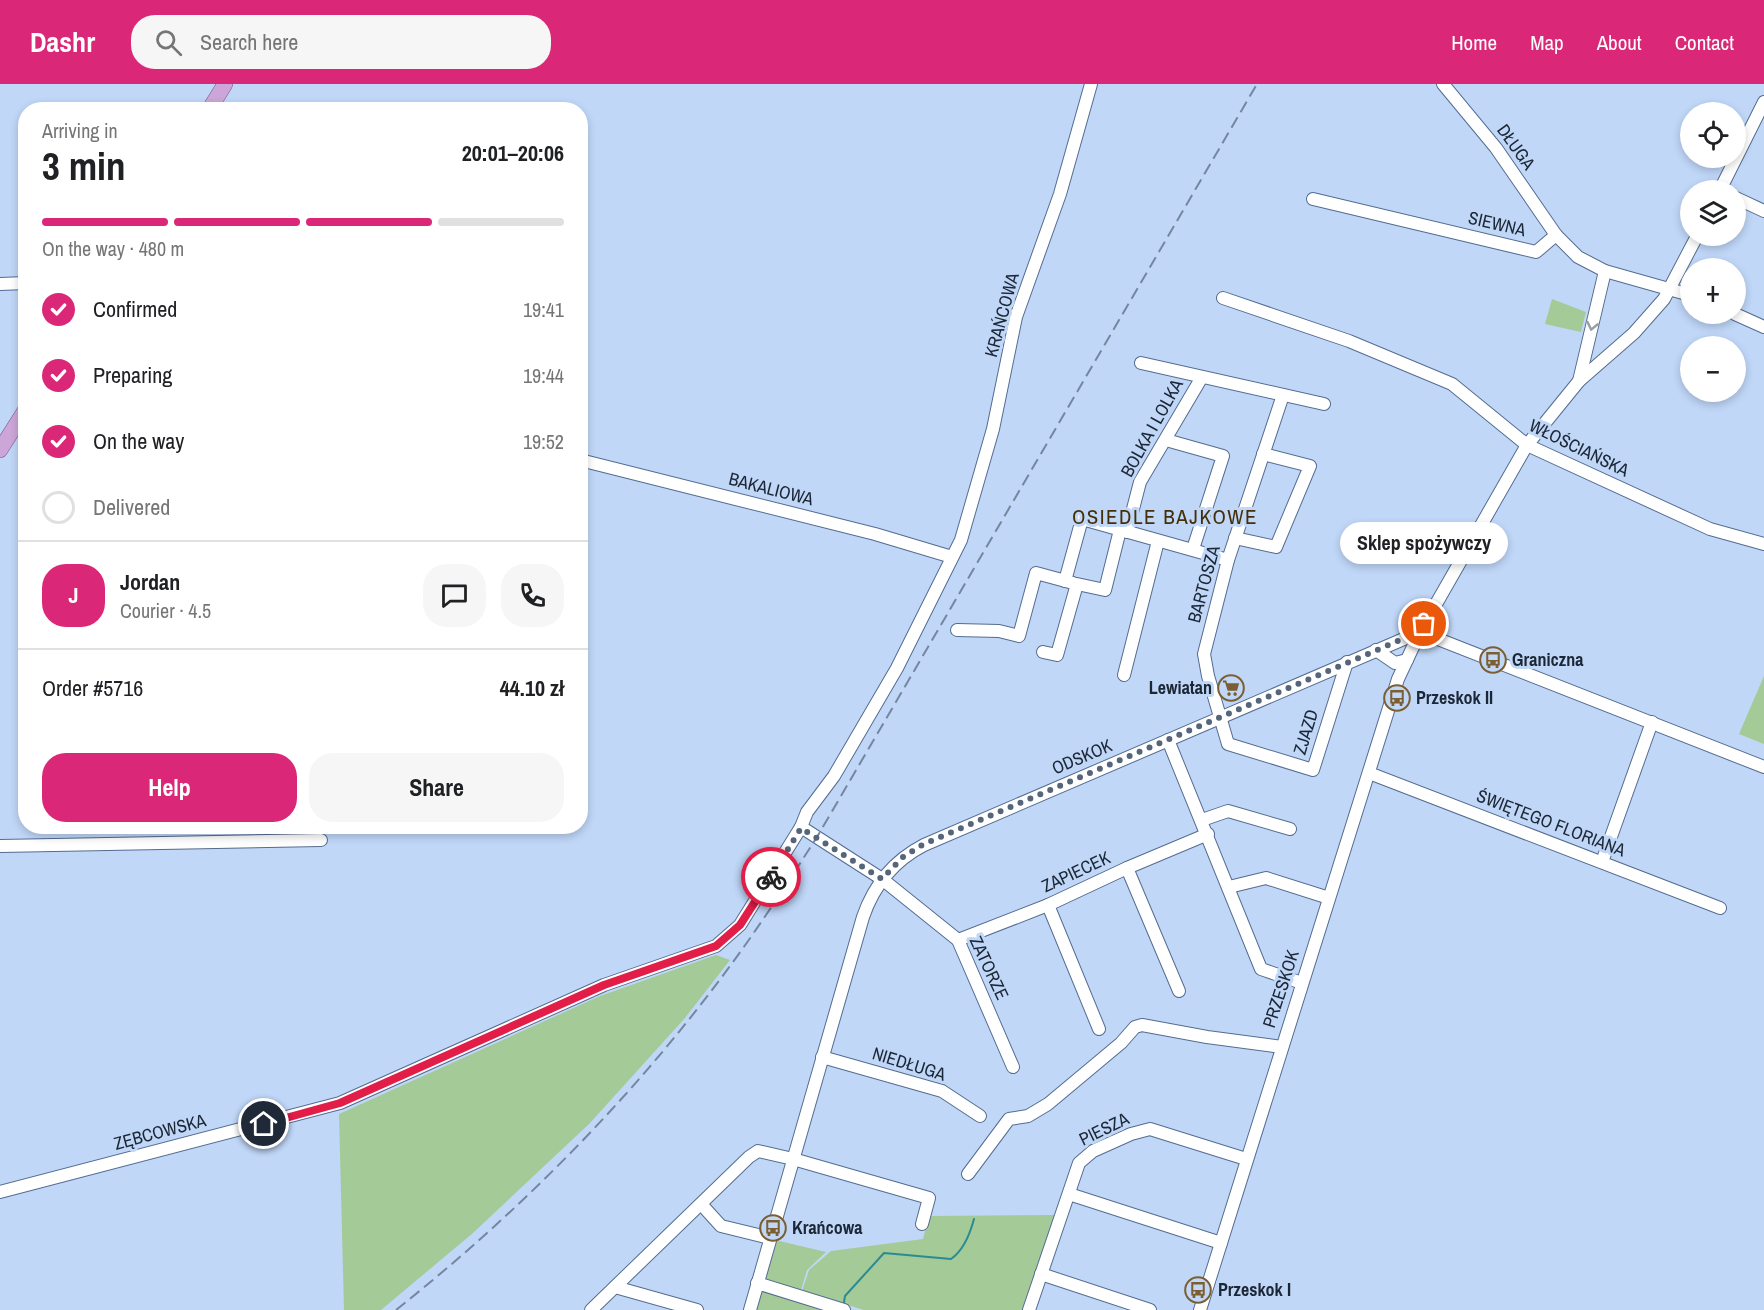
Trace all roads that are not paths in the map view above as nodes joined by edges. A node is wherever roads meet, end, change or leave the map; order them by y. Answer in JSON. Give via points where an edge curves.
{"nodes":[{"id":1,"x":225,"y":84,"type":"edge"},
{"id":2,"x":1091,"y":84,"type":"edge"},
{"id":3,"x":1443,"y":84,"type":"edge"},
{"id":4,"x":214,"y":102,"type":"edge"},
{"id":5,"x":1764,"y":102,"type":"edge"},
{"id":6,"x":1725,"y":180,"type":"edge"},
{"id":7,"x":1313,"y":199,"type":"dead end"},
{"id":8,"x":1746,"y":203,"type":"edge"},
{"id":9,"x":1764,"y":211,"type":"edge"},
{"id":10,"x":1556,"y":235,"type":"junction"},
{"id":11,"x":1692,"y":246,"type":"edge"},
{"id":12,"x":1605,"y":272,"type":"junction"},
{"id":13,"x":1642,"y":282,"type":"junction"},
{"id":14,"x":18,"y":283,"type":"edge"},
{"id":15,"x":0,"y":284,"type":"edge"},
{"id":16,"x":1671,"y":288,"type":"junction"},
{"id":17,"x":1680,"y":291,"type":"edge"},
{"id":18,"x":1223,"y":298,"type":"dead end"},
{"id":19,"x":1653,"y":312,"type":"junction"},
{"id":20,"x":1746,"y":319,"type":"edge"},
{"id":21,"x":1764,"y":327,"type":"edge"},
{"id":22,"x":1141,"y":363,"type":"dead end"},
{"id":23,"x":1202,"y":377,"type":"junction"},
{"id":24,"x":1579,"y":381,"type":"junction"},
{"id":25,"x":1283,"y":395,"type":"junction"},
{"id":26,"x":1324,"y":404,"type":"dead end"},
{"id":27,"x":18,"y":422,"type":"edge"},
{"id":28,"x":1166,"y":440,"type":"junction"},
{"id":29,"x":1527,"y":445,"type":"junction"},
{"id":30,"x":0,"y":450,"type":"edge"},
{"id":31,"x":1263,"y":454,"type":"junction"},
{"id":32,"x":588,"y":462,"type":"edge"},
{"id":33,"x":1124,"y":531,"type":"junction"},
{"id":34,"x":1235,"y":538,"type":"junction"},
{"id":35,"x":1158,"y":541,"type":"junction"},
{"id":36,"x":1764,"y":544,"type":"edge"},
{"id":37,"x":1193,"y":549,"type":"junction"},
{"id":38,"x":952,"y":558,"type":"junction"},
{"id":39,"x":1228,"y":560,"type":"junction"},
{"id":40,"x":1071,"y":582,"type":"junction"},
{"id":41,"x":957,"y":630,"type":"dead end"},
{"id":42,"x":1419,"y":632,"type":"junction"},
{"id":43,"x":1395,"y":642,"type":"junction"},
{"id":44,"x":1376,"y":650,"type":"junction"},
{"id":45,"x":1043,"y":652,"type":"dead end"},
{"id":46,"x":1408,"y":656,"type":"junction"},
{"id":47,"x":1390,"y":659,"type":"junction"},
{"id":48,"x":1347,"y":662,"type":"junction"},
{"id":49,"x":1124,"y":675,"type":"dead end"},
{"id":50,"x":1398,"y":679,"type":"junction"},
{"id":51,"x":1221,"y":716,"type":"junction"},
{"id":52,"x":1652,"y":722,"type":"junction"},
{"id":53,"x":1168,"y":740,"type":"junction"},
{"id":54,"x":1764,"y":767,"type":"edge"},
{"id":55,"x":1370,"y":773,"type":"junction"},
{"id":56,"x":1202,"y":820,"type":"junction"},
{"id":57,"x":801,"y":828,"type":"junction"},
{"id":58,"x":1290,"y":829,"type":"dead end"},
{"id":59,"x":1208,"y":834,"type":"junction"},
{"id":60,"x":321,"y":840,"type":"dead end"},
{"id":61,"x":0,"y":846,"type":"edge"},
{"id":62,"x":1602,"y":862,"type":"junction"},
{"id":63,"x":1127,"y":868,"type":"junction"},
{"id":64,"x":882,"y":879,"type":"junction"},
{"id":65,"x":1229,"y":888,"type":"junction"},
{"id":66,"x":1329,"y":898,"type":"junction"},
{"id":67,"x":1048,"y":905,"type":"junction"},
{"id":68,"x":1720,"y":908,"type":"dead end"},
{"id":69,"x":958,"y":940,"type":"junction"},
{"id":70,"x":1302,"y":983,"type":"junction"},
{"id":71,"x":1179,"y":991,"type":"dead end"},
{"id":72,"x":1099,"y":1029,"type":"dead end"},
{"id":73,"x":1282,"y":1047,"type":"junction"},
{"id":74,"x":822,"y":1057,"type":"junction"},
{"id":75,"x":1013,"y":1066,"type":"dead end"},
{"id":76,"x":980,"y":1116,"type":"dead end"},
{"id":77,"x":793,"y":1159,"type":"junction"},
{"id":78,"x":1246,"y":1159,"type":"junction"},
{"id":79,"x":968,"y":1174,"type":"dead end"},
{"id":80,"x":0,"y":1192,"type":"edge"},
{"id":81,"x":1069,"y":1194,"type":"junction"},
{"id":82,"x":700,"y":1204,"type":"junction"},
{"id":83,"x":922,"y":1224,"type":"dead end"},
{"id":84,"x":771,"y":1238,"type":"junction"},
{"id":85,"x":1221,"y":1243,"type":"junction"},
{"id":86,"x":1041,"y":1274,"type":"junction"},
{"id":87,"x":757,"y":1283,"type":"junction"},
{"id":88,"x":615,"y":1287,"type":"junction"},
{"id":89,"x":591,"y":1310,"type":"edge"},
{"id":90,"x":697,"y":1310,"type":"edge"},
{"id":91,"x":750,"y":1310,"type":"edge"},
{"id":92,"x":844,"y":1310,"type":"edge"},
{"id":93,"x":1029,"y":1310,"type":"edge"},
{"id":94,"x":1150,"y":1310,"type":"edge"},
{"id":95,"x":1200,"y":1310,"type":"edge"}],
"edges":[{"from":1,"to":4,"type":"main road"},
{"from":2,"to":38,"type":"street","name":"KRAŃCOWA","via":[[1060,194],[1016,317],[993,429],[961,540]]},
{"from":3,"to":10,"type":"street","name":"DŁUGA","via":[[1496,148]]},
{"from":5,"to":6,"type":"street"},
{"from":7,"to":10,"type":"street","name":"SIEWNA","via":[[1536,252]]},
{"from":8,"to":9,"type":"street"},
{"from":10,"to":12,"type":"street","via":[[1578,257]]},
{"from":11,"to":16,"type":"street"},
{"from":12,"to":13,"type":"street"},
{"from":12,"to":24,"type":"street","one_way":true},
{"from":13,"to":16,"type":"street"},
{"from":13,"to":19,"type":"street","via":[[1653,296]]},
{"from":14,"to":15,"type":"street"},
{"from":16,"to":17,"type":"street"},
{"from":16,"to":19,"type":"street","name":"PRZESKOK"},
{"from":18,"to":29,"type":"street","name":"WŁOŚCIAŃSKA","via":[[1350,341],[1452,384]]},
{"from":19,"to":24,"type":"street","name":"PRZESKOK"},
{"from":20,"to":21,"type":"street"},
{"from":22,"to":23,"type":"street","name":"BOLKA I LOLKA"},
{"from":23,"to":25,"type":"street","name":"BOLKA I LOLKA"},
{"from":23,"to":28,"type":"street","name":"BOLKA I LOLKA"},
{"from":24,"to":29,"type":"street","name":"PRZESKOK"},
{"from":25,"to":26,"type":"street","name":"BOLKA I LOLKA"},
{"from":25,"to":31,"type":"street","name":"BARTOSZA"},
{"from":27,"to":30,"type":"main road"},
{"from":28,"to":33,"type":"street","name":"BOLKA I LOLKA","via":[[1140,482]]},
{"from":28,"to":37,"type":"street","via":[[1223,456]]},
{"from":29,"to":36,"type":"street","name":"WŁOŚCIAŃSKA","via":[[1710,530]]},
{"from":29,"to":42,"type":"street","name":"PRZESKOK"},
{"from":31,"to":34,"type":"street","name":"BARTOSZA"},
{"from":31,"to":34,"type":"street","via":[[1310,466],[1276,547]]},
{"from":32,"to":38,"type":"street","name":"BAKALIOWA","via":[[875,534]]},
{"from":33,"to":35,"type":"street"},
{"from":33,"to":40,"type":"street","name":"BOLKA I LOLKA","via":[[1105,590]]},
{"from":33,"to":40,"type":"street","via":[[1082,519]]},
{"from":34,"to":39,"type":"street","name":"BARTOSZA"},
{"from":35,"to":37,"type":"street"},
{"from":35,"to":49,"type":"street"},
{"from":37,"to":39,"type":"street"},
{"from":38,"to":57,"type":"street","name":"KRAŃCOWA","via":[[897,668],[834,776],[807,812]]},
{"from":39,"to":51,"type":"street","name":"BARTOSZA","via":[[1204,654]]},
{"from":40,"to":41,"type":"street","via":[[1036,573],[1019,636],[999,631]]},
{"from":40,"to":45,"type":"street","via":[[1058,655]]},
{"from":42,"to":43,"type":"street","name":"ODSKOK"},
{"from":42,"to":46,"type":"street","name":"PRZESKOK"},
{"from":42,"to":52,"type":"street"},
{"from":43,"to":44,"type":"street","name":"ODSKOK"},
{"from":43,"to":46,"type":"street","via":[[1408,645]]},
{"from":43,"to":47,"type":"street","via":[[1387,651]]},
{"from":44,"to":47,"type":"street"},
{"from":44,"to":48,"type":"street","name":"ODSKOK"},
{"from":46,"to":47,"type":"street","via":[[1399,663]]},
{"from":46,"to":50,"type":"street","name":"PRZESKOK"},
{"from":47,"to":50,"type":"street"},
{"from":48,"to":51,"type":"street","name":"ODSKOK"},
{"from":48,"to":51,"type":"street","name":"ZJAZD","via":[[1313,770],[1228,744]]},
{"from":50,"to":55,"type":"street","name":"PRZESKOK"},
{"from":51,"to":53,"type":"street","name":"ODSKOK"},
{"from":52,"to":54,"type":"street"},
{"from":52,"to":62,"type":"street"},
{"from":53,"to":56,"type":"street"},
{"from":53,"to":64,"type":"street","name":"ODSKOK","via":[[924,844],[903,857]]},
{"from":55,"to":62,"type":"street","name":"ŚWIĘTEGO FLORIANA"},
{"from":55,"to":66,"type":"street","name":"PRZESKOK"},
{"from":56,"to":58,"type":"street","via":[[1228,811]]},
{"from":56,"to":59,"type":"street"},
{"from":57,"to":64,"type":"street"},
{"from":57,"to":80,"type":"street","name":"ZĘBCOWSKA","via":[[740,925],[716,946],[604,985],[329,1107]]},
{"from":59,"to":63,"type":"street","name":"ZAPIECEK"},
{"from":59,"to":65,"type":"street"},
{"from":60,"to":61,"type":"street"},
{"from":62,"to":68,"type":"street","name":"ŚWIĘTEGO FLORIANA"},
{"from":63,"to":67,"type":"street","name":"ZAPIECEK"},
{"from":63,"to":71,"type":"street"},
{"from":64,"to":69,"type":"street","name":"ZATORZE"},
{"from":64,"to":74,"type":"street","via":[[865,910]]},
{"from":65,"to":66,"type":"street","via":[[1266,878]]},
{"from":65,"to":70,"type":"street","via":[[1261,969]]},
{"from":66,"to":70,"type":"street","name":"PRZESKOK"},
{"from":67,"to":69,"type":"street","name":"ZAPIECEK"},
{"from":67,"to":72,"type":"street"},
{"from":69,"to":75,"type":"street","name":"ZATORZE"},
{"from":70,"to":73,"type":"street","name":"PRZESKOK"},
{"from":73,"to":78,"type":"street","name":"PRZESKOK"},
{"from":73,"to":79,"type":"street","via":[[1135,1027],[1048,1104],[1028,1116],[1009,1119]]},
{"from":74,"to":76,"type":"street","name":"NIEDŁUGA","via":[[942,1091]]},
{"from":74,"to":77,"type":"street"},
{"from":77,"to":82,"type":"street","via":[[763,1151],[753,1153]]},
{"from":77,"to":83,"type":"street","via":[[929,1198]]},
{"from":77,"to":84,"type":"street"},
{"from":78,"to":81,"type":"street","name":"PIESZA","via":[[1158,1131],[1143,1130],[1085,1156]]},
{"from":78,"to":85,"type":"street","name":"PRZESKOK"},
{"from":81,"to":85,"type":"street"},
{"from":81,"to":86,"type":"street","name":"PIESZA"},
{"from":82,"to":84,"type":"street","via":[[721,1226]]},
{"from":82,"to":88,"type":"street"},
{"from":84,"to":87,"type":"street"},
{"from":85,"to":95,"type":"street","name":"PRZESKOK"},
{"from":86,"to":93,"type":"street","name":"PIESZA"},
{"from":86,"to":94,"type":"street"},
{"from":87,"to":91,"type":"street"},
{"from":87,"to":92,"type":"street"},
{"from":88,"to":89,"type":"street"},
{"from":88,"to":90,"type":"street"}]}
